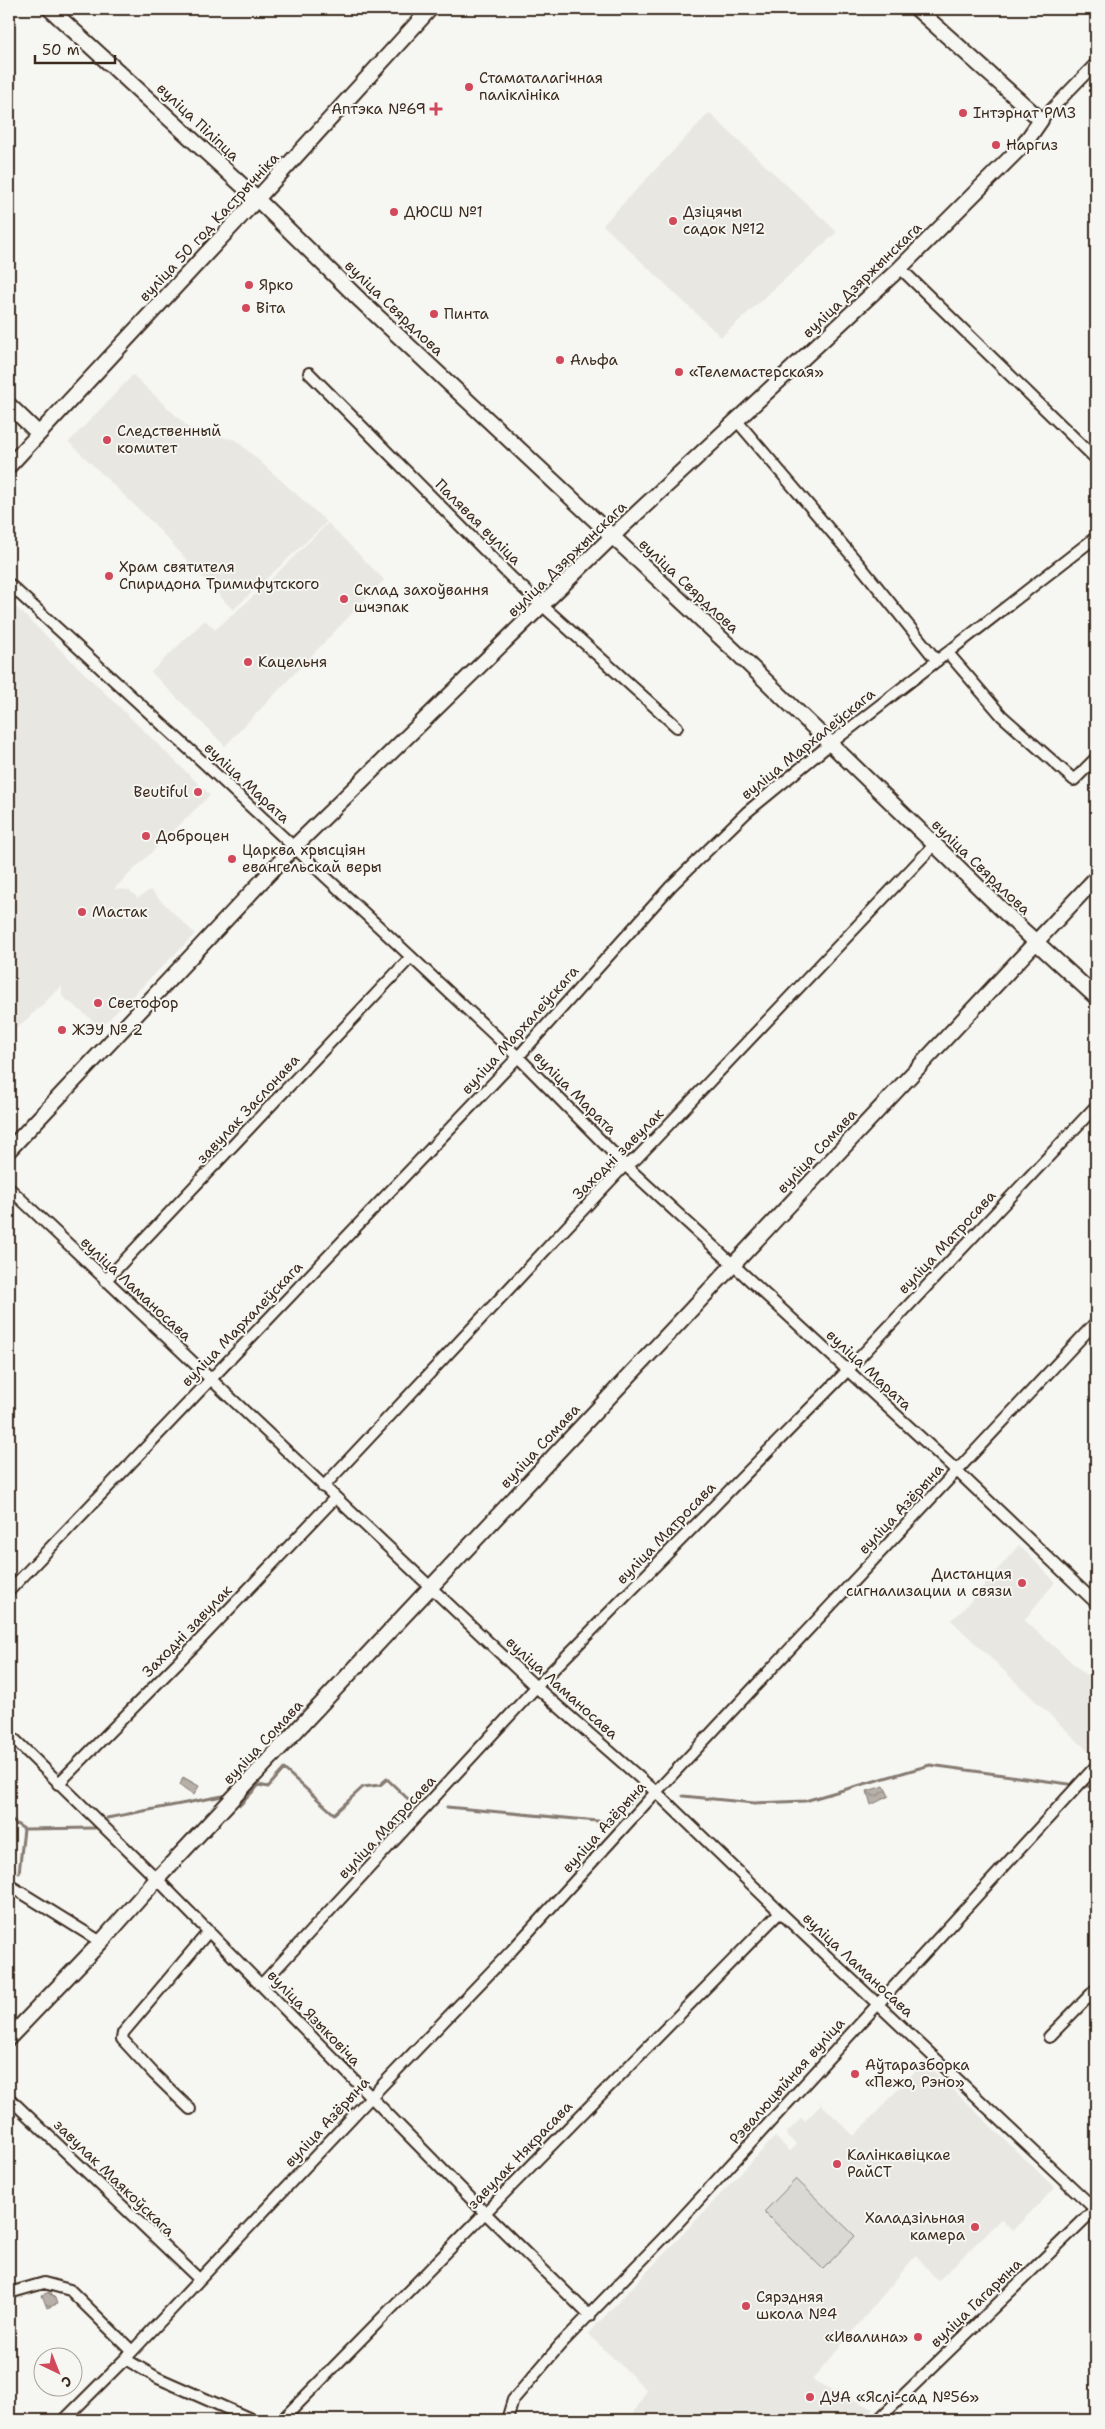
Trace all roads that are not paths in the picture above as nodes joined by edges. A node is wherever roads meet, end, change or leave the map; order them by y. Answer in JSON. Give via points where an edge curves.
{"nodes":[{"id":1,"x":50,"y":9,"type":"edge"},
{"id":2,"x":430,"y":9,"type":"edge"},
{"id":3,"x":917,"y":9,"type":"edge"},
{"id":4,"x":1096,"y":63,"type":"edge"},
{"id":5,"x":1041,"y":120,"type":"junction"},
{"id":6,"x":257,"y":199,"type":"junction"},
{"id":7,"x":900,"y":268,"type":"junction"},
{"id":8,"x":308,"y":373,"type":"dead end"},
{"id":9,"x":9,"y":405,"type":"edge"},
{"id":10,"x":737,"y":421,"type":"junction"},
{"id":11,"x":39,"y":434,"type":"junction"},
{"id":12,"x":1096,"y":459,"type":"edge"},
{"id":13,"x":9,"y":466,"type":"edge"},
{"id":14,"x":612,"y":537,"type":"junction"},
{"id":15,"x":1096,"y":537,"type":"edge"},
{"id":16,"x":9,"y":584,"type":"edge"},
{"id":17,"x":541,"y":606,"type":"junction"},
{"id":18,"x":948,"y":653,"type":"junction"},
{"id":19,"x":937,"y":661,"type":"junction"},
{"id":20,"x":677,"y":727,"type":"dead end"},
{"id":21,"x":830,"y":744,"type":"junction"},
{"id":22,"x":1096,"y":758,"type":"edge"},
{"id":23,"x":935,"y":844,"type":"junction"},
{"id":24,"x":294,"y":848,"type":"junction"},
{"id":25,"x":1096,"y":878,"type":"edge"},
{"id":26,"x":1036,"y":942,"type":"junction"},
{"id":27,"x":411,"y":957,"type":"junction"},
{"id":28,"x":1096,"y":997,"type":"edge"},
{"id":29,"x":518,"y":1057,"type":"junction"},
{"id":30,"x":1096,"y":1106,"type":"edge"},
{"id":31,"x":9,"y":1150,"type":"edge"},
{"id":32,"x":625,"y":1165,"type":"junction"},
{"id":33,"x":9,"y":1188,"type":"edge"},
{"id":34,"x":732,"y":1264,"type":"junction"},
{"id":35,"x":105,"y":1281,"type":"junction"},
{"id":36,"x":1096,"y":1322,"type":"edge"},
{"id":37,"x":847,"y":1371,"type":"junction"},
{"id":38,"x":210,"y":1380,"type":"junction"},
{"id":39,"x":957,"y":1471,"type":"junction"},
{"id":40,"x":323,"y":1487,"type":"junction"},
{"id":41,"x":335,"y":1498,"type":"junction"},
{"id":42,"x":430,"y":1588,"type":"junction"},
{"id":43,"x":9,"y":1591,"type":"edge"},
{"id":44,"x":1096,"y":1603,"type":"edge"},
{"id":45,"x":536,"y":1687,"type":"junction"},
{"id":46,"x":9,"y":1734,"type":"edge"},
{"id":47,"x":1096,"y":1766,"type":"edge"},
{"id":48,"x":58,"y":1784,"type":"junction"},
{"id":49,"x":656,"y":1792,"type":"junction"},
{"id":50,"x":157,"y":1879,"type":"junction"},
{"id":51,"x":9,"y":1884,"type":"edge"},
{"id":52,"x":780,"y":1912,"type":"junction"},
{"id":53,"x":208,"y":1932,"type":"junction"},
{"id":54,"x":101,"y":1942,"type":"junction"},
{"id":55,"x":261,"y":1985,"type":"junction"},
{"id":56,"x":1096,"y":1989,"type":"edge"},
{"id":57,"x":878,"y":2003,"type":"junction"},
{"id":58,"x":1049,"y":2037,"type":"dead end"},
{"id":59,"x":9,"y":2038,"type":"edge"},
{"id":60,"x":370,"y":2097,"type":"junction"},
{"id":61,"x":9,"y":2098,"type":"edge"},
{"id":62,"x":190,"y":2109,"type":"dead end"},
{"id":63,"x":1096,"y":2209,"type":"edge"},
{"id":64,"x":484,"y":2213,"type":"junction"},
{"id":65,"x":199,"y":2279,"type":"junction"},
{"id":66,"x":9,"y":2293,"type":"edge"},
{"id":67,"x":590,"y":2316,"type":"junction"},
{"id":68,"x":128,"y":2355,"type":"junction"},
{"id":69,"x":64,"y":2420,"type":"edge"},
{"id":70,"x":254,"y":2420,"type":"edge"},
{"id":71,"x":282,"y":2420,"type":"edge"},
{"id":72,"x":508,"y":2420,"type":"edge"},
{"id":73,"x":878,"y":2420,"type":"edge"}],
"edges":[{"from":1,"to":6,"type":"street","name":"вуліца Піліпца"},
{"from":2,"to":6,"type":"street","name":"вуліца 50 год Кастрычніка"},
{"from":3,"to":5,"type":"street"},
{"from":4,"to":5,"type":"street"},
{"from":5,"to":7,"type":"street","name":"вуліца Дзяржынскага","via":[[1025,143]]},
{"from":6,"to":11,"type":"street","name":"вуліца 50 год Кастрычніка"},
{"from":6,"to":14,"type":"street","name":"вуліца Свярдлова"},
{"from":7,"to":10,"type":"street","name":"вуліца Дзяржынскага"},
{"from":7,"to":12,"type":"street"},
{"from":8,"to":17,"type":"street","name":"Палявая вуліца"},
{"from":9,"to":11,"type":"street"},
{"from":10,"to":14,"type":"street","name":"вуліца Дзяржынскага"},
{"from":10,"to":19,"type":"street"},
{"from":11,"to":13,"type":"street","name":"вуліца 50 год Кастрычніка"},
{"from":14,"to":17,"type":"street","name":"вуліца Дзяржынскага"},
{"from":14,"to":21,"type":"street","name":"вуліца Свярдлова"},
{"from":15,"to":18,"type":"street","name":"вуліца Мархалеўскага"},
{"from":16,"to":24,"type":"street","name":"вуліца Марата"},
{"from":17,"to":20,"type":"street","name":"Палявая вуліца"},
{"from":17,"to":24,"type":"street","name":"вуліца Дзяржынскага"},
{"from":18,"to":19,"type":"street","name":"вуліца Мархалеўскага"},
{"from":18,"to":22,"type":"street","via":[[1002,716],[1074,780]]},
{"from":19,"to":21,"type":"street","name":"вуліца Мархалеўскага"},
{"from":21,"to":23,"type":"street","name":"вуліца Свярдлова"},
{"from":21,"to":29,"type":"street","name":"вуліца Мархалеўскага","via":[[747,812],[671,886]]},
{"from":23,"to":26,"type":"street","name":"вуліца Свярдлова"},
{"from":23,"to":32,"type":"street","name":"Заходні завулак","via":[[636,1159]]},
{"from":24,"to":27,"type":"street","name":"вуліца Марата"},
{"from":24,"to":31,"type":"street","name":"вуліца Дзяржынскага"},
{"from":25,"to":26,"type":"street","name":"вуліца Сомава"},
{"from":26,"to":28,"type":"street","name":"вуліца Свярдлова"},
{"from":26,"to":34,"type":"street","name":"вуліца Сомава"},
{"from":27,"to":29,"type":"street","name":"вуліца Марата"},
{"from":27,"to":35,"type":"street","name":"завулак Заслонава"},
{"from":29,"to":32,"type":"street","name":"вуліца Марата"},
{"from":29,"to":38,"type":"street","name":"вуліца Мархалеўскага"},
{"from":30,"to":37,"type":"street","name":"вуліца Матросава"},
{"from":32,"to":34,"type":"street","name":"вуліца Марата"},
{"from":32,"to":40,"type":"street","name":"Заходні завулак"},
{"from":33,"to":35,"type":"street","name":"вуліца Ламаносава"},
{"from":34,"to":37,"type":"street","name":"вуліца Марата"},
{"from":34,"to":42,"type":"street","name":"вуліца Сомава"},
{"from":35,"to":38,"type":"street","name":"вуліца Ламаносава"},
{"from":36,"to":39,"type":"street","name":"вуліца Азёрына"},
{"from":37,"to":39,"type":"street","name":"вуліца Марата"},
{"from":37,"to":45,"type":"street","name":"вуліца Матросава"},
{"from":38,"to":40,"type":"street","name":"вуліца Ламаносава"},
{"from":38,"to":43,"type":"street","name":"вуліца Мархалеўскага"},
{"from":39,"to":44,"type":"street","name":"вуліца Марата"},
{"from":39,"to":49,"type":"street","name":"вуліца Азёрына"},
{"from":40,"to":41,"type":"street","name":"вуліца Ламаносава"},
{"from":41,"to":42,"type":"street","name":"вуліца Ламаносава"},
{"from":41,"to":48,"type":"street","name":"Заходні завулак"},
{"from":42,"to":45,"type":"street","name":"вуліца Ламаносава"},
{"from":42,"to":50,"type":"street","name":"вуліца Сомава"},
{"from":45,"to":49,"type":"street","name":"вуліца Ламаносава"},
{"from":45,"to":55,"type":"street","name":"вуліца Матросава"},
{"from":46,"to":48,"type":"street","name":"вуліца Языковіча"},
{"from":47,"to":57,"type":"street","name":"Рэвалюцыйная вуліца"},
{"from":48,"to":50,"type":"street","name":"вуліца Языковіча"},
{"from":49,"to":52,"type":"street","name":"вуліца Ламаносава"},
{"from":49,"to":60,"type":"street","name":"вуліца Азёрына","via":[[512,1950]]},
{"from":50,"to":53,"type":"street","name":"вуліца Языковіча"},
{"from":50,"to":54,"type":"street","name":"вуліца Сомава"},
{"from":51,"to":54,"type":"street"},
{"from":52,"to":57,"type":"street","name":"вуліца Ламаносава"},
{"from":52,"to":64,"type":"street","name":"завулак Някрасава"},
{"from":53,"to":55,"type":"street","name":"вуліца Языковіча"},
{"from":53,"to":62,"type":"street","via":[[123,2033],[122,2039]]},
{"from":54,"to":59,"type":"street","name":"вуліца Сомава"},
{"from":55,"to":60,"type":"street","name":"вуліца Языковіча"},
{"from":56,"to":58,"type":"street"},
{"from":57,"to":63,"type":"street","name":"вуліца Ламаносава"},
{"from":57,"to":67,"type":"street","name":"Рэвалюцыйная вуліца"},
{"from":60,"to":64,"type":"street","name":"вуліца Языковіча"},
{"from":60,"to":65,"type":"street","name":"вуліца Азёрына"},
{"from":61,"to":65,"type":"street","name":"завулак Маякоўскага"},
{"from":63,"to":73,"type":"street","name":"вуліца Гагарына"},
{"from":64,"to":67,"type":"street","name":"вуліца Языковіча"},
{"from":64,"to":71,"type":"street","name":"завулак Някрасава"},
{"from":65,"to":68,"type":"street","name":"вуліца Азёрына"},
{"from":66,"to":68,"type":"street","via":[[44,2284],[70,2290]]},
{"from":67,"to":72,"type":"street","name":"Рэвалюцыйная вуліца","via":[[513,2400]]},
{"from":68,"to":69,"type":"street","name":"вуліца Азёрына"},
{"from":68,"to":70,"type":"street","via":[[158,2378]]}]}
